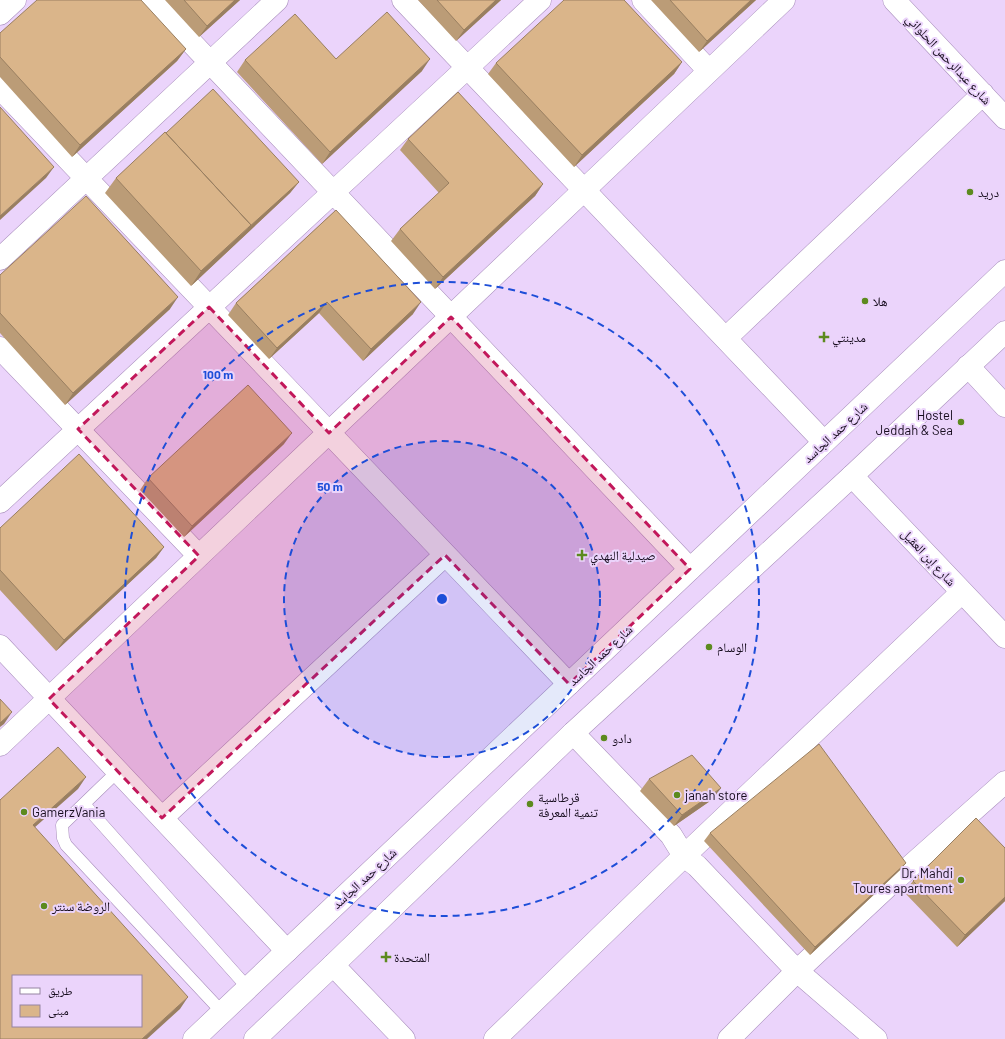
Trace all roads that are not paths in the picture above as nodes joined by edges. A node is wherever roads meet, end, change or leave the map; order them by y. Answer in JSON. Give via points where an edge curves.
{"nodes":[{"id":1,"x":14,"y":0,"type":"edge"},
{"id":2,"x":151,"y":0,"type":"edge"},
{"id":3,"x":277,"y":0,"type":"edge"},
{"id":4,"x":403,"y":0,"type":"edge"},
{"id":5,"x":540,"y":0,"type":"edge"},
{"id":6,"x":643,"y":0,"type":"edge"},
{"id":7,"x":784,"y":0,"type":"edge"},
{"id":8,"x":894,"y":0,"type":"edge"},
{"id":9,"x":0,"y":14,"type":"edge"},
{"id":10,"x":210,"y":62,"type":"junction"},
{"id":11,"x":467,"y":68,"type":"junction"},
{"id":12,"x":710,"y":71,"type":"junction"},
{"id":13,"x":0,"y":88,"type":"edge"},
{"id":14,"x":982,"y":94,"type":"junction"},
{"id":15,"x":1005,"y":118,"type":"edge"},
{"id":16,"x":86,"y":178,"type":"junction"},
{"id":17,"x":584,"y":190,"type":"junction"},
{"id":18,"x":333,"y":192,"type":"junction"},
{"id":19,"x":0,"y":259,"type":"edge"},
{"id":20,"x":1005,"y":271,"type":"edge"},
{"id":21,"x":209,"y":307,"type":"junction"},
{"id":22,"x":451,"y":316,"type":"junction"},
{"id":23,"x":1005,"y":332,"type":"edge"},
{"id":24,"x":726,"y":338,"type":"junction"},
{"id":25,"x":0,"y":348,"type":"edge"},
{"id":26,"x":968,"y":366,"type":"junction"},
{"id":27,"x":1005,"y":406,"type":"edge"},
{"id":28,"x":78,"y":429,"type":"junction"},
{"id":29,"x":329,"y":433,"type":"junction"},
{"id":30,"x":824,"y":442,"type":"junction"},
{"id":31,"x":852,"y":476,"type":"junction"},
{"id":32,"x":0,"y":502,"type":"edge"},
{"id":33,"x":445,"y":555,"type":"junction"},
{"id":34,"x":199,"y":556,"type":"junction"},
{"id":35,"x":690,"y":569,"type":"junction"},
{"id":36,"x":962,"y":592,"type":"junction"},
{"id":37,"x":1005,"y":637,"type":"edge"},
{"id":38,"x":0,"y":646,"type":"edge"},
{"id":39,"x":569,"y":684,"type":"junction"},
{"id":40,"x":50,"y":698,"type":"junction"},
{"id":41,"x":573,"y":734,"type":"junction"},
{"id":42,"x":0,"y":745,"type":"edge"},
{"id":43,"x":118,"y":771,"type":"junction"},
{"id":44,"x":1005,"y":782,"type":"edge"},
{"id":45,"x":84,"y":804,"type":"junction"},
{"id":46,"x":162,"y":818,"type":"junction"},
{"id":47,"x":684,"y":856,"type":"junction"},
{"id":48,"x":287,"y":950,"type":"junction"},
{"id":49,"x":333,"y":965,"type":"junction"},
{"id":50,"x":798,"y":971,"type":"junction"},
{"id":51,"x":248,"y":988,"type":"junction"},
{"id":52,"x":222,"y":1012,"type":"junction"},
{"id":53,"x":194,"y":1039,"type":"edge"},
{"id":54,"x":255,"y":1039,"type":"edge"},
{"id":55,"x":404,"y":1039,"type":"edge"},
{"id":56,"x":495,"y":1039,"type":"edge"},
{"id":57,"x":729,"y":1039,"type":"edge"},
{"id":58,"x":876,"y":1039,"type":"edge"}],
"edges":[{"from":1,"to":9,"type":"street"},
{"from":2,"to":10,"type":"street"},
{"from":3,"to":10,"type":"street"},
{"from":4,"to":11,"type":"street"},
{"from":5,"to":11,"type":"street"},
{"from":6,"to":12,"type":"street"},
{"from":7,"to":12,"type":"street"},
{"from":8,"to":14,"type":"street","name":"شارع عبدالرحمن الحلواني"},
{"from":10,"to":16,"type":"street"},
{"from":10,"to":18,"type":"street"},
{"from":11,"to":17,"type":"street"},
{"from":11,"to":18,"type":"street"},
{"from":12,"to":17,"type":"street"},
{"from":13,"to":16,"type":"street"},
{"from":14,"to":15,"type":"street","name":"شارع عبدالرحمن الحلواني"},
{"from":14,"to":24,"type":"street"},
{"from":16,"to":19,"type":"street"},
{"from":16,"to":21,"type":"street"},
{"from":17,"to":22,"type":"street"},
{"from":17,"to":24,"type":"street"},
{"from":18,"to":21,"type":"street"},
{"from":18,"to":22,"type":"street"},
{"from":20,"to":30,"type":"street","name":"شارع حمد الجاسد"},
{"from":21,"to":28,"type":"street"},
{"from":21,"to":29,"type":"street"},
{"from":22,"to":29,"type":"street"},
{"from":22,"to":35,"type":"street"},
{"from":23,"to":26,"type":"street"},
{"from":24,"to":30,"type":"street"},
{"from":25,"to":28,"type":"street"},
{"from":26,"to":27,"type":"street"},
{"from":26,"to":31,"type":"street"},
{"from":28,"to":32,"type":"street"},
{"from":28,"to":34,"type":"street"},
{"from":29,"to":33,"type":"street"},
{"from":29,"to":34,"type":"street"},
{"from":30,"to":35,"type":"street","name":"شارع حمد الجاسد"},
{"from":31,"to":36,"type":"street","name":"شارع إبن العقيل"},
{"from":31,"to":41,"type":"street"},
{"from":33,"to":39,"type":"street"},
{"from":33,"to":46,"type":"street"},
{"from":34,"to":40,"type":"street"},
{"from":35,"to":39,"type":"street","name":"شارع حمد الجاسد"},
{"from":36,"to":37,"type":"street","name":"شارع إبن العقيل"},
{"from":36,"to":47,"type":"street"},
{"from":38,"to":40,"type":"street"},
{"from":39,"to":48,"type":"street","name":"شارع حمد الجاسد"},
{"from":40,"to":42,"type":"street"},
{"from":40,"to":43,"type":"street"},
{"from":41,"to":47,"type":"street","via":[[671,835]]},
{"from":41,"to":49,"type":"street"},
{"from":43,"to":45,"type":"lane"},
{"from":43,"to":46,"type":"street"},
{"from":44,"to":50,"type":"street","via":[[888,886]]},
{"from":45,"to":51,"type":"lane"},
{"from":45,"to":52,"type":"lane","via":[[62,825],[66,845]]},
{"from":46,"to":48,"type":"street"},
{"from":47,"to":50,"type":"street","via":[[697,866]]},
{"from":47,"to":56,"type":"street"},
{"from":48,"to":51,"type":"street","name":"شارع حمد الجاسد"},
{"from":49,"to":54,"type":"street"},
{"from":49,"to":55,"type":"street"},
{"from":50,"to":57,"type":"street"},
{"from":50,"to":58,"type":"street"},
{"from":51,"to":52,"type":"street","name":"شارع حمد الجاسد"},
{"from":52,"to":53,"type":"street","name":"شارع حمد الجاسد"}]}
